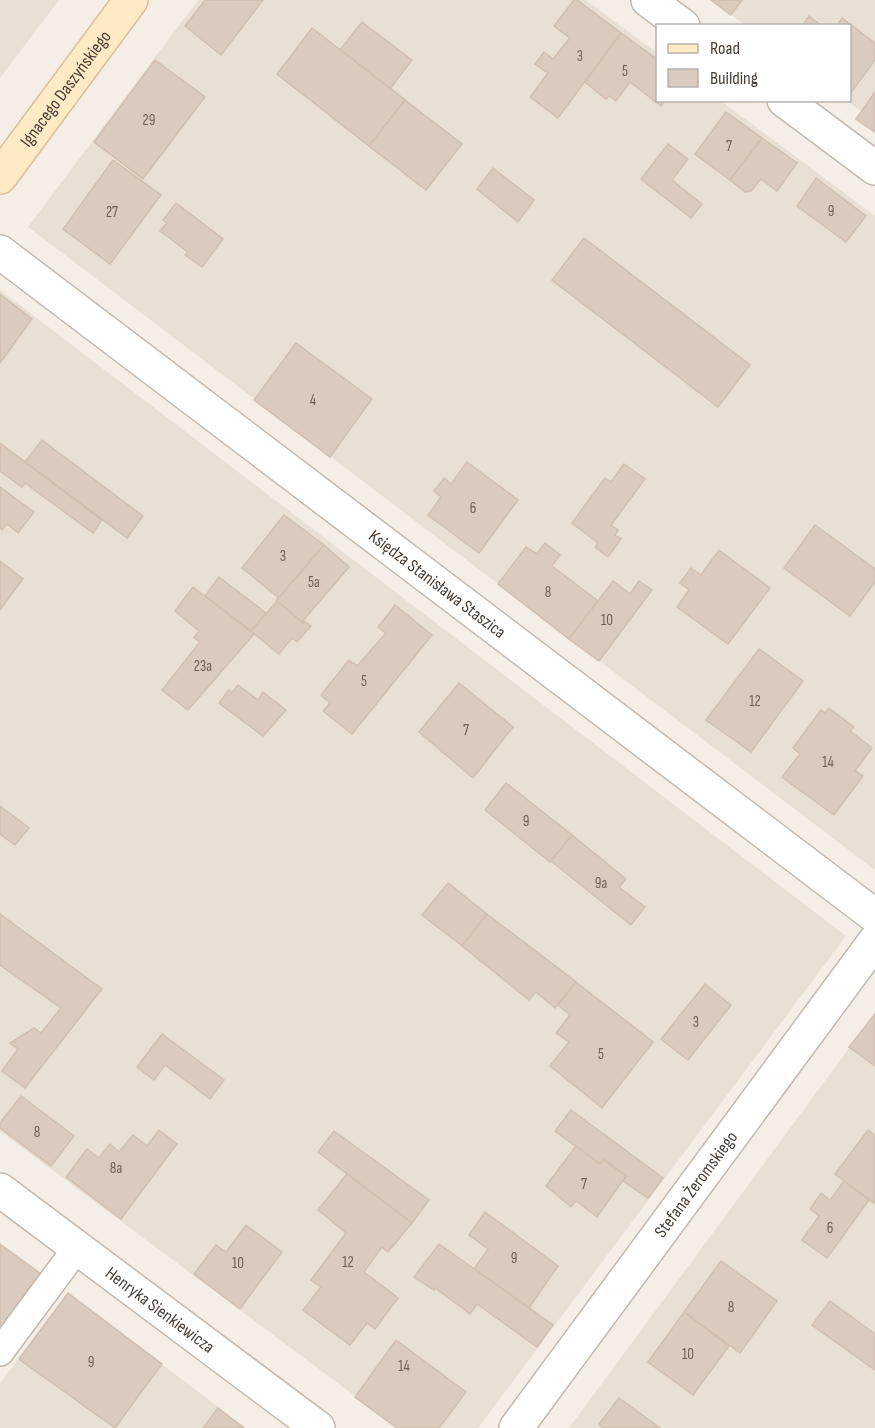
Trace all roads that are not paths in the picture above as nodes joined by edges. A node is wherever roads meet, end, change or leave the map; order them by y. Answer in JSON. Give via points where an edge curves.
{"nodes":[{"id":1,"x":131,"y":0,"type":"edge"},
{"id":2,"x":648,"y":0,"type":"edge"},
{"id":3,"x":680,"y":24,"type":"edge"},
{"id":4,"x":787,"y":102,"type":"edge"},
{"id":5,"x":875,"y":168,"type":"edge"},
{"id":6,"x":0,"y":177,"type":"edge"},
{"id":7,"x":0,"y":252,"type":"edge"},
{"id":8,"x":875,"y":916,"type":"edge"},
{"id":9,"x":875,"y":941,"type":"edge"},
{"id":10,"x":0,"y":1190,"type":"edge"},
{"id":11,"x":77,"y":1248,"type":"junction"},
{"id":12,"x":0,"y":1352,"type":"edge"},
{"id":13,"x":318,"y":1428,"type":"edge"},
{"id":14,"x":516,"y":1428,"type":"edge"}],
"edges":[{"from":1,"to":6,"type":"street","name":"Ignacego Daszyńskiego"},
{"from":2,"to":3,"type":"street"},
{"from":4,"to":5,"type":"street"},
{"from":7,"to":8,"type":"street","name":"Księdza Stanisława Staszica"},
{"from":9,"to":14,"type":"street","name":"Stefana Żeromskiego"},
{"from":10,"to":11,"type":"street","name":"Henryka Sienkiewicza"},
{"from":11,"to":12,"type":"lane"},
{"from":11,"to":13,"type":"street","name":"Henryka Sienkiewicza"}]}
